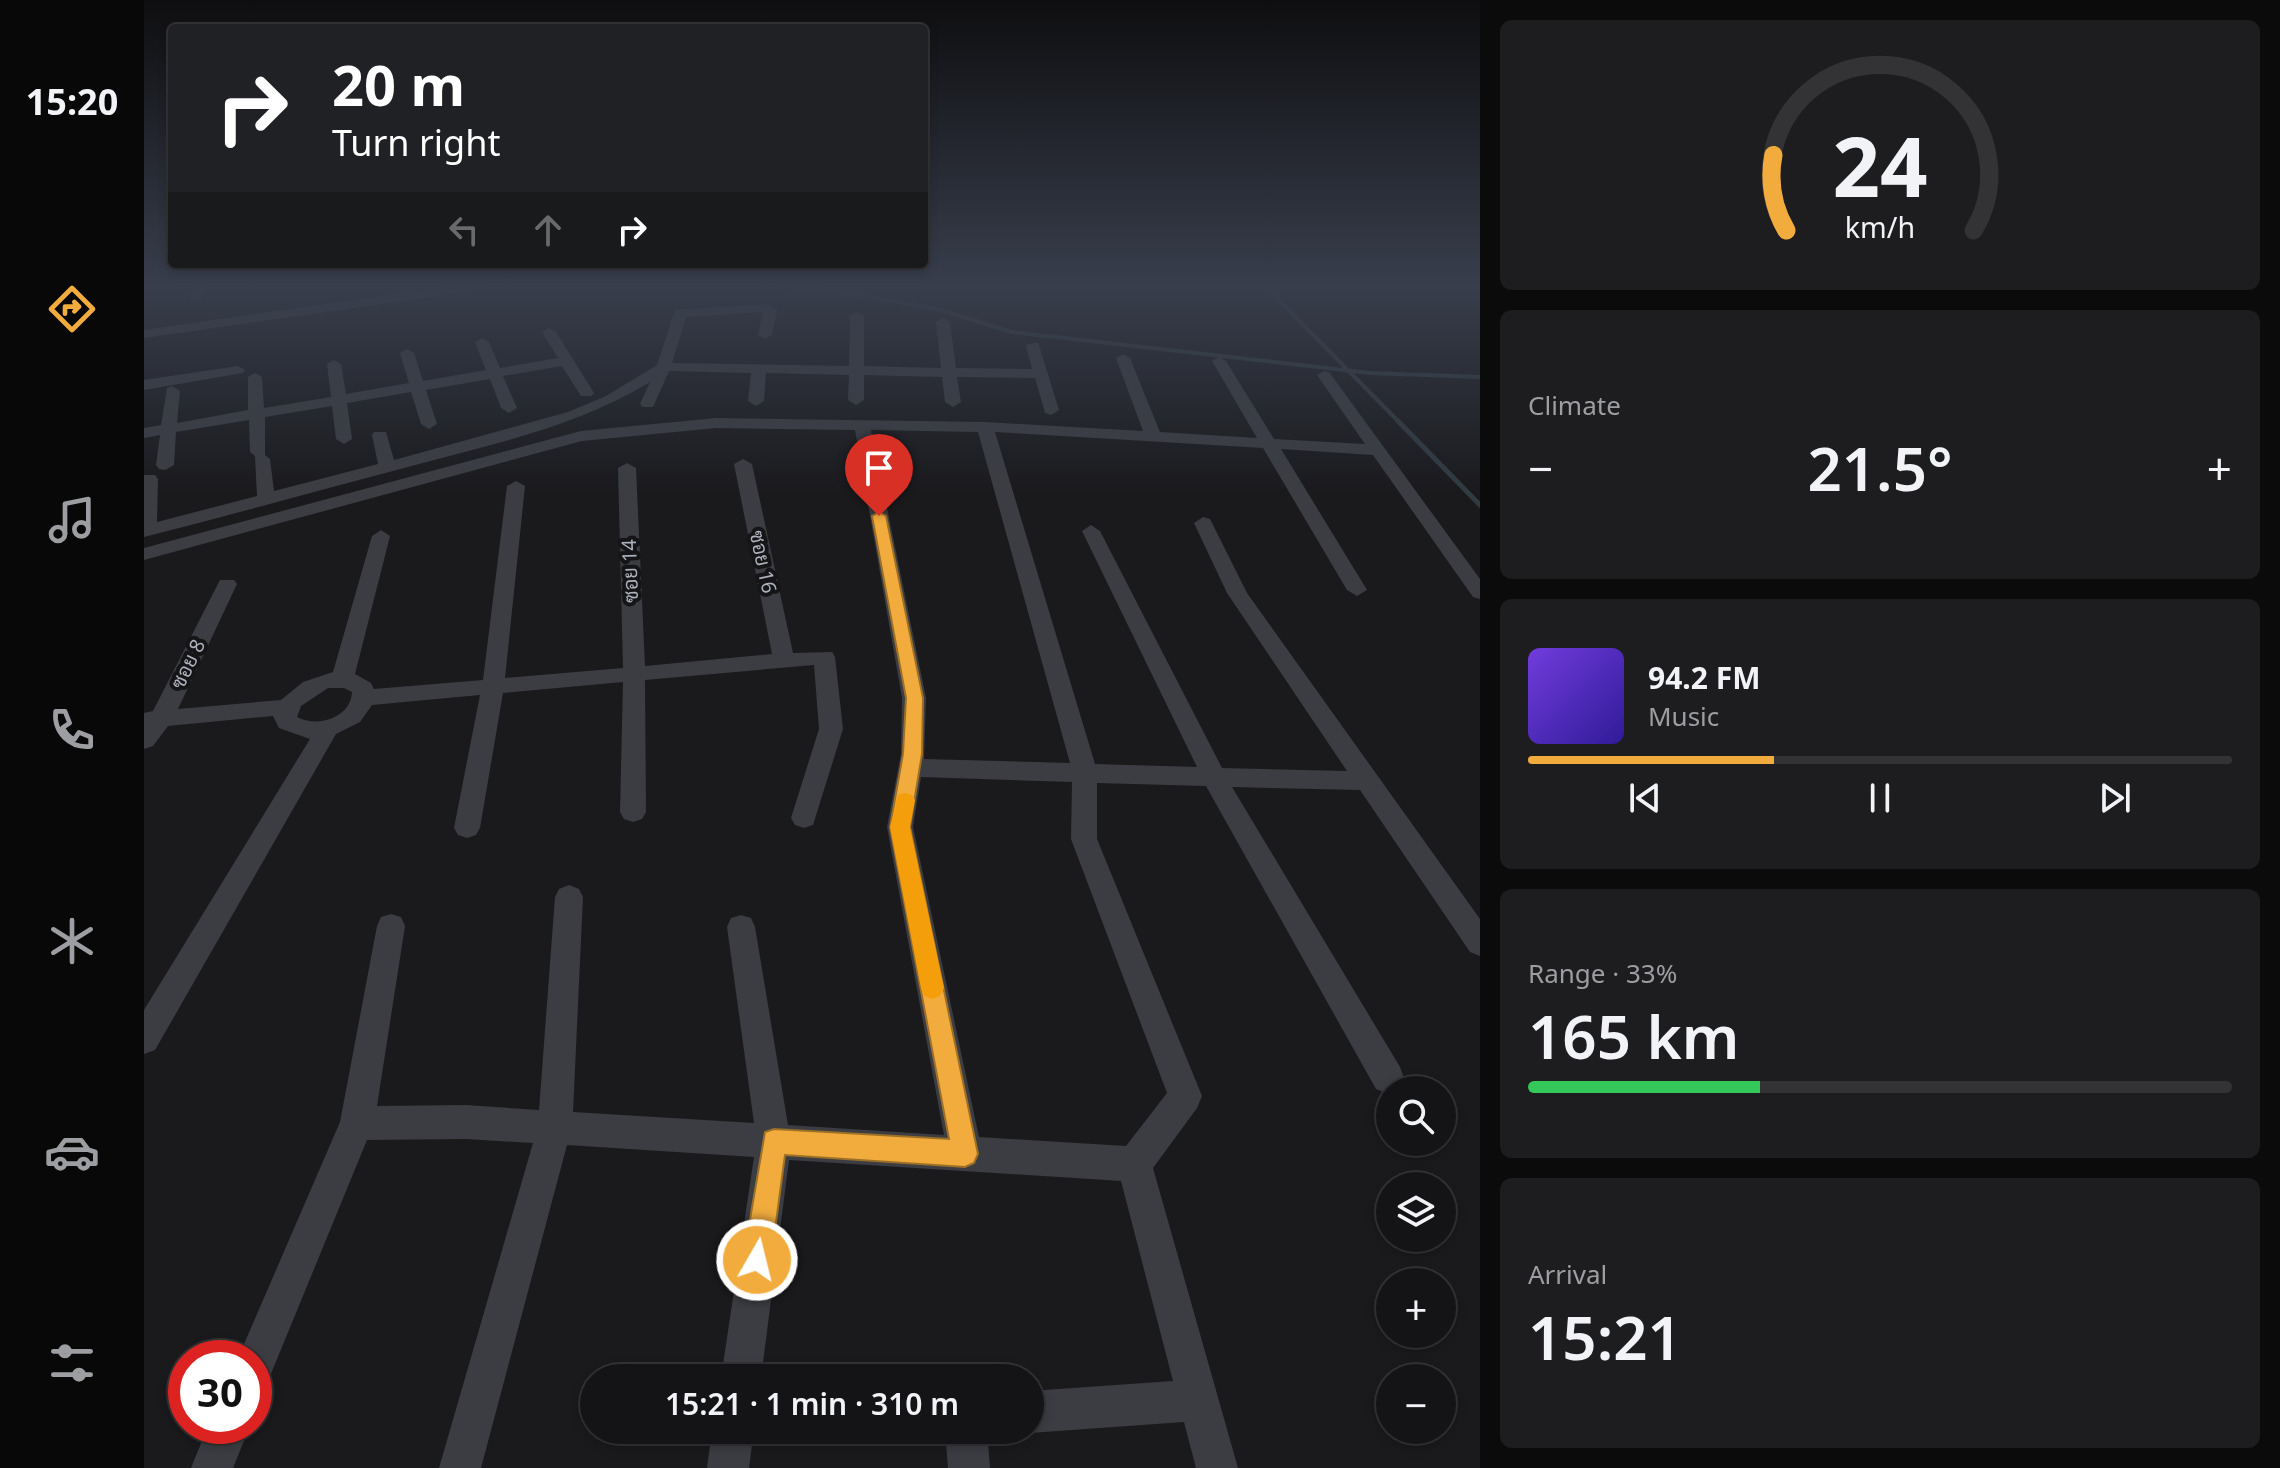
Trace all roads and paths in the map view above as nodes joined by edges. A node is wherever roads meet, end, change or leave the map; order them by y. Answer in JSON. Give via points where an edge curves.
{"nodes":[{"id":1,"x":408,"y":355,"type":"edge"},
{"id":2,"x":487,"y":355,"type":"edge"},
{"id":3,"x":563,"y":355,"type":"edge"},
{"id":4,"x":667,"y":355,"type":"edge"},
{"id":5,"x":857,"y":355,"type":"edge"},
{"id":6,"x":947,"y":355,"type":"edge"},
{"id":7,"x":1036,"y":355,"type":"edge"},
{"id":8,"x":1123,"y":358,"type":"dead end"},
{"id":9,"x":567,"y":361,"type":"junction"},
{"id":10,"x":1219,"y":361,"type":"dead end"},
{"id":11,"x":334,"y":364,"type":"dead end"},
{"id":12,"x":664,"y":367,"type":"junction"},
{"id":13,"x":759,"y":368,"type":"junction"},
{"id":14,"x":238,"y":370,"type":"dead end"},
{"id":15,"x":857,"y":370,"type":"junction"},
{"id":16,"x":949,"y":372,"type":"junction"},
{"id":17,"x":494,"y":374,"type":"junction"},
{"id":18,"x":1041,"y":374,"type":"junction"},
{"id":19,"x":1324,"y":375,"type":"dead end"},
{"id":20,"x":255,"y":377,"type":"dead end"},
{"id":21,"x":144,"y":385,"type":"edge"},
{"id":22,"x":420,"y":386,"type":"junction"},
{"id":23,"x":172,"y":391,"type":"dead end"},
{"id":24,"x":586,"y":393,"type":"dead end"},
{"id":25,"x":339,"y":400,"type":"junction"},
{"id":26,"x":756,"y":401,"type":"dead end"},
{"id":27,"x":953,"y":402,"type":"dead end"},
{"id":28,"x":648,"y":404,"type":"dead end"},
{"id":29,"x":1051,"y":410,"type":"dead end"},
{"id":30,"x":859,"y":413,"type":"junction"},
{"id":31,"x":255,"y":414,"type":"junction"},
{"id":32,"x":429,"y":424,"type":"dead end"},
{"id":33,"x":985,"y":427,"type":"junction"},
{"id":34,"x":168,"y":429,"type":"junction"},
{"id":35,"x":144,"y":433,"type":"edge"},
{"id":36,"x":380,"y":435,"type":"dead end"},
{"id":37,"x":1153,"y":435,"type":"junction"},
{"id":38,"x":505,"y":436,"type":"junction"},
{"id":39,"x":344,"y":439,"type":"dead end"},
{"id":40,"x":1269,"y":443,"type":"junction"},
{"id":41,"x":1377,"y":450,"type":"junction"},
{"id":42,"x":743,"y":464,"type":"dead end"},
{"id":43,"x":165,"y":465,"type":"dead end"},
{"id":44,"x":387,"y":466,"type":"junction"},
{"id":45,"x":627,"y":468,"type":"dead end"},
{"id":46,"x":149,"y":479,"type":"dead end"},
{"id":47,"x":516,"y":486,"type":"dead end"},
{"id":48,"x":266,"y":498,"type":"junction"},
{"id":49,"x":1203,"y":523,"type":"dead end"},
{"id":50,"x":146,"y":530,"type":"edge"},
{"id":51,"x":1091,"y":531,"type":"dead end"},
{"id":52,"x":381,"y":536,"type":"dead end"},
{"id":53,"x":144,"y":554,"type":"edge"},
{"id":54,"x":227,"y":584,"type":"dead end"},
{"id":55,"x":1357,"y":590,"type":"dead end"},
{"id":56,"x":1480,"y":593,"type":"edge"},
{"id":57,"x":784,"y":661,"type":"junction"},
{"id":58,"x":634,"y":675,"type":"junction"},
{"id":59,"x":342,"y":679,"type":"junction"},
{"id":60,"x":493,"y":687,"type":"junction"},
{"id":61,"x":365,"y":698,"type":"junction"},
{"id":62,"x":287,"y":707,"type":"junction"},
{"id":63,"x":153,"y":719,"type":"edge"},
{"id":64,"x":328,"y":728,"type":"junction"},
{"id":65,"x":144,"y":740,"type":"edge"},
{"id":66,"x":910,"y":768,"type":"junction"},
{"id":67,"x":1085,"y":773,"type":"junction"},
{"id":68,"x":1214,"y":777,"type":"junction"},
{"id":69,"x":1365,"y":781,"type":"junction"},
{"id":70,"x":633,"y":812,"type":"dead end"},
{"id":71,"x":804,"y":818,"type":"dead end"},
{"id":72,"x":467,"y":828,"type":"dead end"},
{"id":73,"x":569,"y":897,"type":"dead end"},
{"id":74,"x":391,"y":926,"type":"dead end"},
{"id":75,"x":741,"y":927,"type":"dead end"},
{"id":76,"x":1480,"y":943,"type":"edge"},
{"id":77,"x":144,"y":1039,"type":"edge"},
{"id":78,"x":1387,"y":1076,"type":"edge"},
{"id":79,"x":357,"y":1123,"type":"junction"},
{"id":80,"x":555,"y":1128,"type":"junction"},
{"id":81,"x":774,"y":1142,"type":"junction"},
{"id":82,"x":965,"y":1154,"type":"junction"},
{"id":83,"x":1134,"y":1164,"type":"junction"},
{"id":84,"x":265,"y":1340,"type":"edge"},
{"id":85,"x":743,"y":1364,"type":"edge"},
{"id":86,"x":1198,"y":1400,"type":"junction"},
{"id":87,"x":1044,"y":1411,"type":"edge"},
{"id":88,"x":222,"y":1444,"type":"edge"},
{"id":89,"x":731,"y":1444,"type":"edge"},
{"id":90,"x":967,"y":1444,"type":"edge"},
{"id":91,"x":212,"y":1468,"type":"edge"},
{"id":92,"x":460,"y":1468,"type":"edge"},
{"id":93,"x":728,"y":1468,"type":"edge"},
{"id":94,"x":969,"y":1468,"type":"edge"},
{"id":95,"x":1217,"y":1468,"type":"edge"}],
"edges":[{"from":1,"to":22,"type":"street"},
{"from":2,"to":17,"type":"street"},
{"from":3,"to":9,"type":"street"},
{"from":4,"to":12,"type":"street"},
{"from":5,"to":15,"type":"street"},
{"from":6,"to":16,"type":"street"},
{"from":7,"to":18,"type":"street"},
{"from":8,"to":37,"type":"street"},
{"from":9,"to":17,"type":"street"},
{"from":9,"to":24,"type":"street"},
{"from":10,"to":40,"type":"street"},
{"from":11,"to":25,"type":"street"},
{"from":12,"to":13,"type":"street"},
{"from":12,"to":28,"type":"street"},
{"from":12,"to":38,"type":"street","via":[[611,399]]},
{"from":13,"to":15,"type":"street"},
{"from":13,"to":26,"type":"street"},
{"from":14,"to":21,"type":"street"},
{"from":15,"to":16,"type":"street"},
{"from":15,"to":30,"type":"street"},
{"from":16,"to":18,"type":"street"},
{"from":16,"to":27,"type":"street"},
{"from":17,"to":22,"type":"street"},
{"from":17,"to":38,"type":"street"},
{"from":18,"to":29,"type":"street"},
{"from":19,"to":41,"type":"street"},
{"from":20,"to":31,"type":"street"},
{"from":22,"to":25,"type":"street"},
{"from":22,"to":32,"type":"street"},
{"from":23,"to":34,"type":"street"},
{"from":25,"to":31,"type":"street"},
{"from":25,"to":39,"type":"street"},
{"from":30,"to":33,"type":"street"},
{"from":30,"to":53,"type":"street","via":[[581,436]]},
{"from":30,"to":66,"type":"street","via":[[914,698]]},
{"from":31,"to":34,"type":"street"},
{"from":31,"to":48,"type":"street"},
{"from":33,"to":37,"type":"street"},
{"from":33,"to":67,"type":"street"},
{"from":34,"to":35,"type":"street"},
{"from":34,"to":43,"type":"street"},
{"from":36,"to":44,"type":"street"},
{"from":37,"to":40,"type":"street"},
{"from":38,"to":44,"type":"street"},
{"from":40,"to":41,"type":"street"},
{"from":40,"to":55,"type":"street"},
{"from":41,"to":56,"type":"street"},
{"from":42,"to":57,"type":"street","name":"ซอย 16"},
{"from":44,"to":48,"type":"street"},
{"from":45,"to":58,"type":"street","name":"ซอย 14"},
{"from":46,"to":50,"type":"street"},
{"from":47,"to":60,"type":"street"},
{"from":48,"to":50,"type":"street"},
{"from":49,"to":69,"type":"street","via":[[1237,593]]},
{"from":51,"to":68,"type":"street"},
{"from":52,"to":59,"type":"street"},
{"from":54,"to":63,"type":"street","name":"ซอย 8"},
{"from":57,"to":58,"type":"street"},
{"from":57,"to":71,"type":"street","via":[[824,657],[830,694],[831,729]]},
{"from":58,"to":60,"type":"street"},
{"from":58,"to":70,"type":"street","name":"ซอย 14"},
{"from":59,"to":61,"type":"street","via":[[363,688]]},
{"from":59,"to":62,"type":"street","via":[[314,684]]},
{"from":60,"to":61,"type":"street"},
{"from":60,"to":72,"type":"street"},
{"from":61,"to":64,"type":"street","via":[[350,719]]},
{"from":62,"to":63,"type":"street"},
{"from":62,"to":64,"type":"street","via":[[290,724],[299,729]]},
{"from":63,"to":65,"type":"street","name":"ซอย 8"},
{"from":64,"to":77,"type":"street"},
{"from":66,"to":67,"type":"street"},
{"from":66,"to":82,"type":"street","via":[[900,827]]},
{"from":67,"to":68,"type":"street"},
{"from":67,"to":83,"type":"street","via":[[1084,839],[1185,1096]]},
{"from":68,"to":69,"type":"street"},
{"from":68,"to":78,"type":"street"},
{"from":69,"to":76,"type":"street"},
{"from":73,"to":80,"type":"street"},
{"from":74,"to":79,"type":"street"},
{"from":75,"to":81,"type":"street"},
{"from":79,"to":80,"type":"street"},
{"from":79,"to":84,"type":"street"},
{"from":80,"to":81,"type":"street"},
{"from":80,"to":92,"type":"street"},
{"from":81,"to":82,"type":"street"},
{"from":81,"to":85,"type":"street"},
{"from":82,"to":83,"type":"street"},
{"from":83,"to":86,"type":"street"},
{"from":86,"to":87,"type":"street"},
{"from":86,"to":95,"type":"street"},
{"from":88,"to":91,"type":"street"},
{"from":89,"to":93,"type":"street"},
{"from":90,"to":94,"type":"street"}]}
